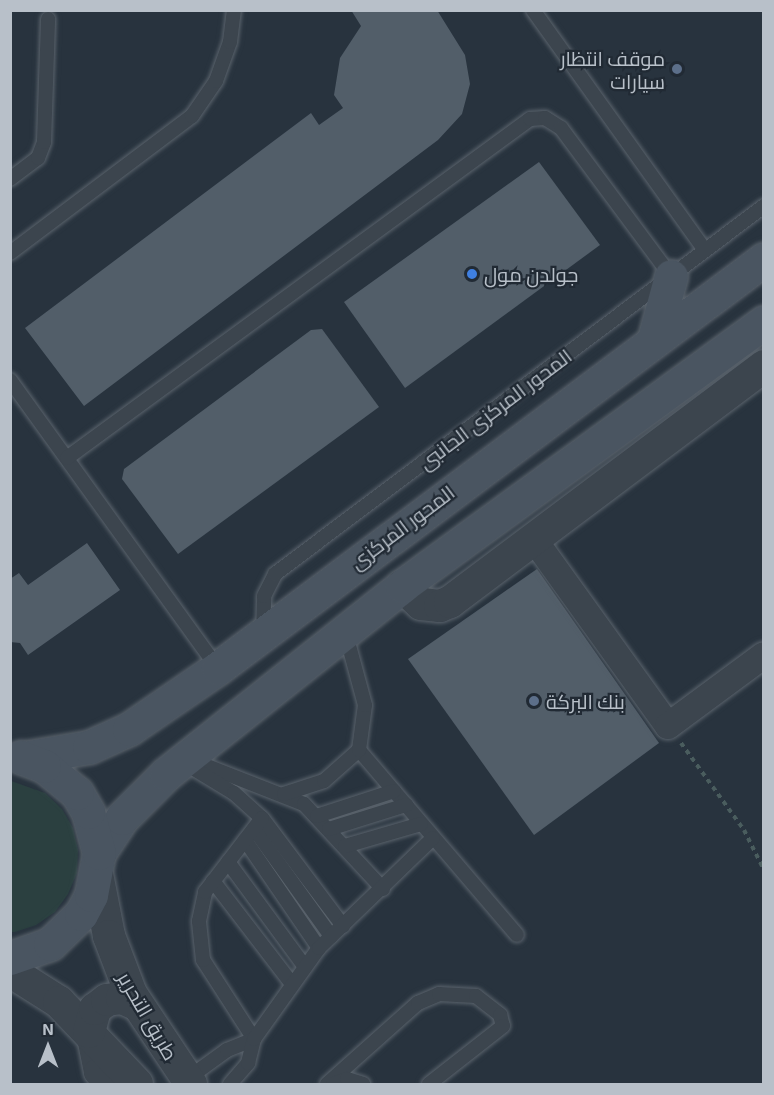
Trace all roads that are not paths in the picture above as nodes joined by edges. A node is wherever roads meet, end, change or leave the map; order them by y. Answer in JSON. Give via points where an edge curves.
{"nodes":[{"id":1,"x":234,"y":10,"type":"edge"},
{"id":2,"x":533,"y":10,"type":"edge"},
{"id":3,"x":48,"y":19,"type":"dead end"},
{"id":4,"x":10,"y":179,"type":"edge"},
{"id":5,"x":764,"y":206,"type":"edge"},
{"id":6,"x":705,"y":250,"type":"junction"},
{"id":7,"x":10,"y":253,"type":"edge"},
{"id":8,"x":764,"y":259,"type":"edge"},
{"id":9,"x":671,"y":276,"type":"junction"},
{"id":10,"x":764,"y":322,"type":"edge"},
{"id":11,"x":654,"y":339,"type":"junction"},
{"id":12,"x":764,"y":366,"type":"edge"},
{"id":13,"x":10,"y":380,"type":"edge"},
{"id":14,"x":67,"y":458,"type":"junction"},
{"id":15,"x":533,"y":538,"type":"junction"},
{"id":16,"x":402,"y":586,"type":"junction"},
{"id":17,"x":319,"y":590,"type":"junction"},
{"id":18,"x":347,"y":629,"type":"junction"},
{"id":19,"x":263,"y":633,"type":"junction"},
{"id":20,"x":764,"y":655,"type":"edge"},
{"id":21,"x":218,"y":668,"type":"junction"},
{"id":22,"x":358,"y":750,"type":"junction"},
{"id":23,"x":17,"y":757,"type":"edge"},
{"id":24,"x":184,"y":760,"type":"junction"},
{"id":25,"x":394,"y":791,"type":"junction"},
{"id":26,"x":284,"y":794,"type":"junction"},
{"id":27,"x":406,"y":805,"type":"junction"},
{"id":28,"x":317,"y":816,"type":"junction"},
{"id":29,"x":421,"y":824,"type":"junction"},
{"id":30,"x":254,"y":829,"type":"junction"},
{"id":31,"x":328,"y":829,"type":"junction"},
{"id":32,"x":433,"y":838,"type":"junction"},
{"id":33,"x":345,"y":846,"type":"junction"},
{"id":34,"x":228,"y":862,"type":"junction"},
{"id":35,"x":98,"y":863,"type":"junction"},
{"id":36,"x":213,"y":881,"type":"junction"},
{"id":37,"x":383,"y":889,"type":"junction"},
{"id":38,"x":343,"y":926,"type":"junction"},
{"id":39,"x":517,"y":935,"type":"dead end"},
{"id":40,"x":331,"y":936,"type":"junction"},
{"id":41,"x":319,"y":948,"type":"junction"},
{"id":42,"x":10,"y":958,"type":"edge"},
{"id":43,"x":305,"y":967,"type":"junction"},
{"id":44,"x":10,"y":971,"type":"edge"},
{"id":45,"x":292,"y":984,"type":"junction"},
{"id":46,"x":138,"y":1005,"type":"junction"},
{"id":47,"x":89,"y":1032,"type":"junction"},
{"id":48,"x":254,"y":1039,"type":"junction"},
{"id":49,"x":189,"y":1082,"type":"edge"},
{"id":50,"x":106,"y":1084,"type":"edge"},
{"id":51,"x":137,"y":1084,"type":"edge"},
{"id":52,"x":230,"y":1084,"type":"edge"},
{"id":53,"x":327,"y":1084,"type":"edge"},
{"id":54,"x":333,"y":1084,"type":"edge"},
{"id":55,"x":363,"y":1084,"type":"edge"},
{"id":56,"x":429,"y":1084,"type":"edge"}],
"edges":[{"from":1,"to":7,"type":"lane","via":[[230,42],[216,81],[192,116]]},
{"from":2,"to":6,"type":"lane"},
{"from":3,"to":4,"type":"lane","via":[[44,142],[33,164]]},
{"from":5,"to":6,"type":"lane","name":"المحور المركزى الجانبى"},
{"from":6,"to":9,"type":"lane","name":"المحور المركزى الجانبى"},
{"from":8,"to":11,"type":"main road","name":"المحور المركزى"},
{"from":9,"to":11,"type":"main road"},
{"from":9,"to":14,"type":"lane","via":[[561,128],[545,118],[530,119]]},
{"from":9,"to":19,"type":"lane","name":"المحور المركزى الجانبى","via":[[275,574],[264,596]]},
{"from":10,"to":16,"type":"main road"},
{"from":11,"to":17,"type":"main road","name":"المحور المركزى"},
{"from":12,"to":15,"type":"street"},
{"from":13,"to":14,"type":"lane"},
{"from":14,"to":21,"type":"lane"},
{"from":15,"to":16,"type":"street","via":[[440,606],[421,604]]},
{"from":15,"to":20,"type":"street","via":[[668,726]]},
{"from":16,"to":18,"type":"main road"},
{"from":17,"to":18,"type":"main road","via":[[327,614]]},
{"from":17,"to":19,"type":"main road","name":"المحور المركزى"},
{"from":18,"to":22,"type":"lane","via":[[365,705]]},
{"from":18,"to":24,"type":"main road"},
{"from":19,"to":21,"type":"main road","name":"المحور المركزى"},
{"from":21,"to":23,"type":"main road","name":"المحور المركزى","via":[[109,739],[67,753]]},
{"from":22,"to":25,"type":"lane"},
{"from":22,"to":26,"type":"lane","via":[[324,781]]},
{"from":23,"to":35,"type":"main road","via":[[62,778],[76,794],[88,812]]},
{"from":24,"to":26,"type":"lane"},
{"from":24,"to":30,"type":"lane","via":[[217,782]]},
{"from":24,"to":35,"type":"main road","via":[[136,802]]},
{"from":25,"to":27,"type":"lane"},
{"from":25,"to":28,"type":"lane"},
{"from":26,"to":28,"type":"lane"},
{"from":27,"to":29,"type":"lane"},
{"from":27,"to":31,"type":"lane"},
{"from":28,"to":31,"type":"lane"},
{"from":29,"to":32,"type":"lane"},
{"from":29,"to":33,"type":"lane"},
{"from":30,"to":34,"type":"lane"},
{"from":30,"to":38,"type":"lane"},
{"from":30,"to":40,"type":"lane"},
{"from":30,"to":41,"type":"lane"},
{"from":31,"to":33,"type":"lane"},
{"from":32,"to":37,"type":"lane"},
{"from":32,"to":39,"type":"lane"},
{"from":33,"to":37,"type":"lane"},
{"from":34,"to":36,"type":"lane"},
{"from":34,"to":43,"type":"lane"},
{"from":35,"to":42,"type":"main road","via":[[81,914],[67,930],[50,944]]},
{"from":35,"to":46,"type":"street","name":"طريق التحرير","via":[[109,936]]},
{"from":36,"to":45,"type":"lane"},
{"from":36,"to":48,"type":"lane","via":[[201,906],[202,953]]},
{"from":37,"to":38,"type":"lane"},
{"from":38,"to":40,"type":"lane"},
{"from":40,"to":41,"type":"lane"},
{"from":41,"to":43,"type":"lane"},
{"from":43,"to":45,"type":"lane"},
{"from":44,"to":47,"type":"street","via":[[59,1002]]},
{"from":45,"to":48,"type":"lane"},
{"from":46,"to":47,"type":"street","via":[[115,998],[101,1003],[92,1016]]},
{"from":46,"to":49,"type":"street","name":"طريق التحرير"},
{"from":47,"to":50,"type":"street","via":[[97,1072]]},
{"from":47,"to":51,"type":"street"},
{"from":48,"to":49,"type":"lane","via":[[226,1050]]},
{"from":48,"to":52,"type":"lane","via":[[248,1063]]},
{"from":53,"to":56,"type":"lane","via":[[418,1003],[439,994],[476,996],[500,1015],[503,1026]]},
{"from":54,"to":55,"type":"lane","via":[[346,1079]]}]}
